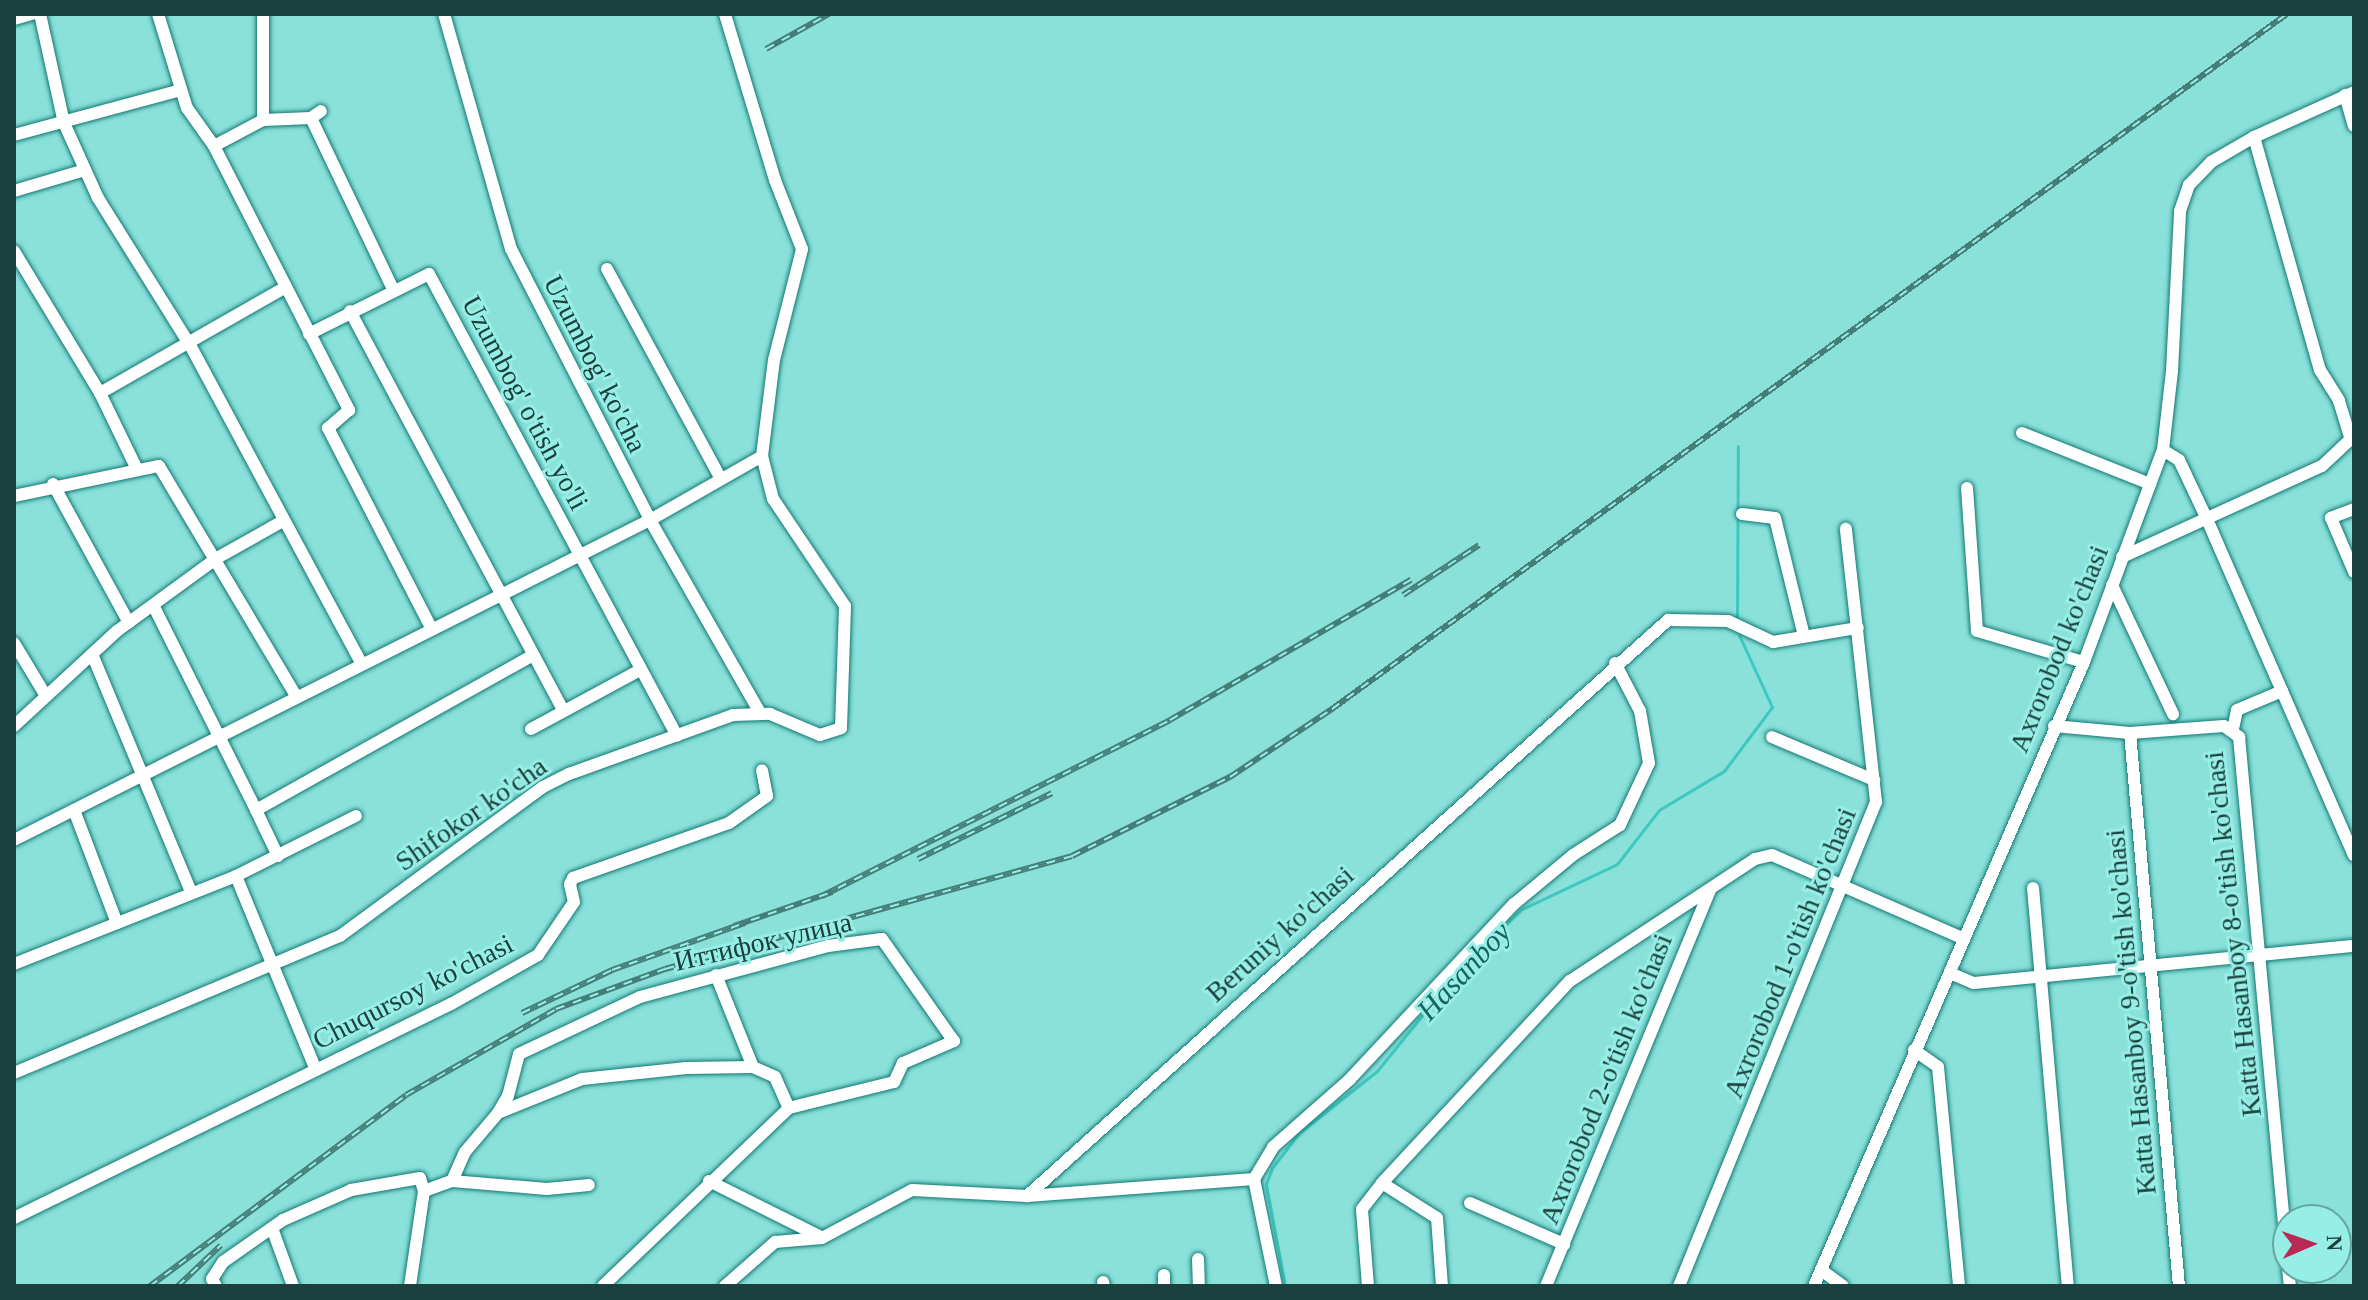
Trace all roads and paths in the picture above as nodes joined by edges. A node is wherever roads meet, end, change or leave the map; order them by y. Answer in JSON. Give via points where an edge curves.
{"nodes":[{"id":1,"x":32,"y":14,"type":"edge"},
{"id":2,"x":40,"y":14,"type":"edge"},
{"id":3,"x":158,"y":14,"type":"edge"},
{"id":4,"x":263,"y":14,"type":"edge"},
{"id":5,"x":444,"y":14,"type":"edge"},
{"id":6,"x":726,"y":18,"type":"edge"},
{"id":7,"x":14,"y":19,"type":"edge"},
{"id":8,"x":181,"y":90,"type":"junction"},
{"id":9,"x":2350,"y":94,"type":"edge"},
{"id":10,"x":263,"y":120,"type":"junction"},
{"id":11,"x":64,"y":123,"type":"junction"},
{"id":12,"x":2354,"y":126,"type":"edge"},
{"id":13,"x":14,"y":135,"type":"edge"},
{"id":14,"x":2254,"y":137,"type":"junction"},
{"id":15,"x":214,"y":146,"type":"junction"},
{"id":16,"x":85,"y":170,"type":"junction"},
{"id":17,"x":14,"y":191,"type":"edge"},
{"id":18,"x":14,"y":251,"type":"edge"},
{"id":19,"x":607,"y":269,"type":"dead end"},
{"id":20,"x":286,"y":287,"type":"junction"},
{"id":21,"x":394,"y":291,"type":"junction"},
{"id":22,"x":350,"y":311,"type":"junction"},
{"id":23,"x":309,"y":334,"type":"junction"},
{"id":24,"x":190,"y":345,"type":"junction"},
{"id":25,"x":100,"y":393,"type":"junction"},
{"id":26,"x":2339,"y":401,"type":"junction"},
{"id":27,"x":2354,"y":402,"type":"edge"},
{"id":28,"x":2022,"y":433,"type":"dead end"},
{"id":29,"x":2353,"y":438,"type":"edge"},
{"id":30,"x":2163,"y":450,"type":"junction"},
{"id":31,"x":762,"y":456,"type":"junction"},
{"id":32,"x":136,"y":467,"type":"junction"},
{"id":33,"x":721,"y":479,"type":"junction"},
{"id":34,"x":53,"y":484,"type":"junction"},
{"id":35,"x":2150,"y":484,"type":"junction"},
{"id":36,"x":1967,"y":488,"type":"dead end"},
{"id":37,"x":15,"y":493,"type":"edge"},
{"id":38,"x":2354,"y":509,"type":"edge"},
{"id":39,"x":1742,"y":514,"type":"dead end"},
{"id":40,"x":2206,"y":517,"type":"junction"},
{"id":41,"x":650,"y":520,"type":"junction"},
{"id":42,"x":283,"y":521,"type":"junction"},
{"id":43,"x":1846,"y":529,"type":"dead end"},
{"id":44,"x":578,"y":555,"type":"junction"},
{"id":45,"x":2122,"y":557,"type":"junction"},
{"id":46,"x":217,"y":558,"type":"junction"},
{"id":47,"x":2354,"y":572,"type":"edge"},
{"id":48,"x":2112,"y":585,"type":"junction"},
{"id":49,"x":503,"y":593,"type":"junction"},
{"id":50,"x":153,"y":605,"type":"junction"},
{"id":51,"x":129,"y":623,"type":"junction"},
{"id":52,"x":430,"y":626,"type":"junction"},
{"id":53,"x":1858,"y":628,"type":"junction"},
{"id":54,"x":1804,"y":636,"type":"junction"},
{"id":55,"x":14,"y":643,"type":"edge"},
{"id":56,"x":92,"y":654,"type":"junction"},
{"id":57,"x":533,"y":655,"type":"junction"},
{"id":58,"x":361,"y":662,"type":"junction"},
{"id":59,"x":2084,"y":662,"type":"junction"},
{"id":60,"x":1615,"y":663,"type":"junction"},
{"id":61,"x":640,"y":670,"type":"junction"},
{"id":62,"x":2282,"y":691,"type":"junction"},
{"id":63,"x":46,"y":696,"type":"junction"},
{"id":64,"x":296,"y":696,"type":"junction"},
{"id":65,"x":562,"y":708,"type":"junction"},
{"id":66,"x":760,"y":713,"type":"junction"},
{"id":67,"x":2173,"y":714,"type":"dead end"},
{"id":68,"x":14,"y":726,"type":"edge"},
{"id":69,"x":2054,"y":726,"type":"junction"},
{"id":70,"x":531,"y":729,"type":"dead end"},
{"id":71,"x":2233,"y":729,"type":"junction"},
{"id":72,"x":2130,"y":733,"type":"junction"},
{"id":73,"x":220,"y":736,"type":"junction"},
{"id":74,"x":677,"y":736,"type":"junction"},
{"id":75,"x":1772,"y":737,"type":"dead end"},
{"id":76,"x":762,"y":770,"type":"dead end"},
{"id":77,"x":142,"y":775,"type":"junction"},
{"id":78,"x":1874,"y":780,"type":"junction"},
{"id":79,"x":74,"y":810,"type":"junction"},
{"id":80,"x":256,"y":810,"type":"junction"},
{"id":81,"x":356,"y":816,"type":"dead end"},
{"id":82,"x":2349,"y":828,"type":"edge"},
{"id":83,"x":14,"y":840,"type":"edge"},
{"id":84,"x":2354,"y":855,"type":"edge"},
{"id":85,"x":278,"y":856,"type":"junction"},
{"id":86,"x":236,"y":876,"type":"junction"},
{"id":87,"x":1843,"y":888,"type":"junction"},
{"id":88,"x":2033,"y":888,"type":"dead end"},
{"id":89,"x":1710,"y":890,"type":"junction"},
{"id":90,"x":191,"y":892,"type":"junction"},
{"id":91,"x":117,"y":923,"type":"junction"},
{"id":92,"x":1964,"y":939,"type":"junction"},
{"id":93,"x":2354,"y":946,"type":"edge"},
{"id":94,"x":2263,"y":954,"type":"junction"},
{"id":95,"x":14,"y":964,"type":"edge"},
{"id":96,"x":2153,"y":964,"type":"junction"},
{"id":97,"x":273,"y":966,"type":"junction"},
{"id":98,"x":1950,"y":973,"type":"junction"},
{"id":99,"x":716,"y":975,"type":"junction"},
{"id":100,"x":2043,"y":975,"type":"junction"},
{"id":101,"x":1914,"y":1050,"type":"junction"},
{"id":102,"x":753,"y":1067,"type":"junction"},
{"id":103,"x":315,"y":1068,"type":"junction"},
{"id":104,"x":14,"y":1073,"type":"edge"},
{"id":105,"x":789,"y":1108,"type":"junction"},
{"id":106,"x":498,"y":1113,"type":"junction"},
{"id":107,"x":1254,"y":1179,"type":"junction"},
{"id":108,"x":452,"y":1181,"type":"junction"},
{"id":109,"x":709,"y":1181,"type":"junction"},
{"id":110,"x":1382,"y":1183,"type":"junction"},
{"id":111,"x":422,"y":1185,"type":"junction"},
{"id":112,"x":589,"y":1185,"type":"dead end"},
{"id":113,"x":1027,"y":1196,"type":"junction"},
{"id":114,"x":1470,"y":1203,"type":"dead end"},
{"id":115,"x":2283,"y":1204,"type":"edge"},
{"id":116,"x":14,"y":1218,"type":"edge"},
{"id":117,"x":272,"y":1228,"type":"junction"},
{"id":118,"x":822,"y":1238,"type":"junction"},
{"id":119,"x":1564,"y":1244,"type":"junction"},
{"id":120,"x":1198,"y":1259,"type":"dead end"},
{"id":121,"x":1821,"y":1270,"type":"junction"},
{"id":122,"x":216,"y":1286,"type":"edge"},
{"id":123,"x":293,"y":1286,"type":"edge"},
{"id":124,"x":410,"y":1286,"type":"edge"},
{"id":125,"x":603,"y":1286,"type":"edge"},
{"id":126,"x":725,"y":1286,"type":"edge"},
{"id":127,"x":1199,"y":1286,"type":"edge"},
{"id":128,"x":1276,"y":1286,"type":"edge"},
{"id":129,"x":1368,"y":1286,"type":"edge"},
{"id":130,"x":1442,"y":1286,"type":"edge"},
{"id":131,"x":1546,"y":1286,"type":"edge"},
{"id":132,"x":1679,"y":1286,"type":"edge"},
{"id":133,"x":1814,"y":1286,"type":"edge"},
{"id":134,"x":1843,"y":1286,"type":"edge"},
{"id":135,"x":1959,"y":1286,"type":"edge"},
{"id":136,"x":2068,"y":1286,"type":"edge"},
{"id":137,"x":2179,"y":1286,"type":"edge"}],
"edges":[{"from":1,"to":7,"type":"street"},
{"from":2,"to":11,"type":"street"},
{"from":3,"to":8,"type":"street"},
{"from":4,"to":10,"type":"street"},
{"from":5,"to":41,"type":"street","name":"Uzumbog' ko'cha","via":[[511,249]]},
{"from":6,"to":31,"type":"street","via":[[775,180],[802,249],[774,360]]},
{"from":8,"to":11,"type":"street"},
{"from":8,"to":15,"type":"street"},
{"from":9,"to":12,"type":"street"},
{"from":9,"to":14,"type":"street","name":"Axrorobod ko'chasi"},
{"from":10,"to":15,"type":"street"},
{"from":10,"to":21,"type":"street","via":[[316,115]]},
{"from":11,"to":13,"type":"street"},
{"from":11,"to":16,"type":"street"},
{"from":14,"to":26,"type":"street","via":[[2320,370]]},
{"from":14,"to":30,"type":"street","name":"Axrorobod ko'chasi","via":[[2201,170],[2182,202]]},
{"from":15,"to":20,"type":"street"},
{"from":16,"to":17,"type":"street"},
{"from":16,"to":24,"type":"street"},
{"from":18,"to":25,"type":"street"},
{"from":19,"to":33,"type":"street"},
{"from":20,"to":23,"type":"street"},
{"from":20,"to":24,"type":"street"},
{"from":21,"to":22,"type":"street"},
{"from":21,"to":44,"type":"street","name":"Uzumbog' o'tish yo'li","via":[[429,274]]},
{"from":22,"to":23,"type":"street"},
{"from":22,"to":49,"type":"street"},
{"from":23,"to":52,"type":"street","via":[[349,410],[328,428]]},
{"from":24,"to":25,"type":"street"},
{"from":24,"to":42,"type":"street"},
{"from":25,"to":32,"type":"street"},
{"from":26,"to":27,"type":"street"},
{"from":26,"to":29,"type":"street"},
{"from":28,"to":35,"type":"street"},
{"from":29,"to":40,"type":"street","via":[[2322,466]]},
{"from":30,"to":35,"type":"street","name":"Axrorobod ko'chasi"},
{"from":30,"to":40,"type":"street","via":[[2179,460]]},
{"from":31,"to":33,"type":"street"},
{"from":31,"to":66,"type":"street","name":"Shifokor ko'cha","via":[[773,499],[837,587],[846,612],[844,723],[831,735]]},
{"from":32,"to":34,"type":"street"},
{"from":32,"to":46,"type":"street","via":[[159,466]]},
{"from":33,"to":41,"type":"street"},
{"from":34,"to":37,"type":"street"},
{"from":34,"to":51,"type":"street"},
{"from":35,"to":45,"type":"street","name":"Axrorobod ko'chasi"},
{"from":36,"to":59,"type":"street","via":[[1977,631]]},
{"from":38,"to":47,"type":"street","via":[[2331,518]]},
{"from":39,"to":54,"type":"street","via":[[1775,518]]},
{"from":40,"to":45,"type":"street"},
{"from":40,"to":62,"type":"street"},
{"from":41,"to":44,"type":"street"},
{"from":41,"to":66,"type":"street","name":"Uzumbog' ko'cha"},
{"from":42,"to":46,"type":"street"},
{"from":42,"to":58,"type":"street"},
{"from":43,"to":53,"type":"street","name":"Axrorobod 1-o'tish ko'chasi"},
{"from":44,"to":49,"type":"street"},
{"from":44,"to":61,"type":"street","name":"Uzumbog' o'tish yo'li"},
{"from":45,"to":48,"type":"street","name":"Axrorobod ko'chasi"},
{"from":46,"to":50,"type":"street"},
{"from":46,"to":64,"type":"street"},
{"from":48,"to":59,"type":"street","name":"Axrorobod ko'chasi"},
{"from":48,"to":67,"type":"street"},
{"from":49,"to":52,"type":"street"},
{"from":49,"to":57,"type":"street"},
{"from":50,"to":51,"type":"street"},
{"from":50,"to":73,"type":"street"},
{"from":51,"to":56,"type":"street"},
{"from":52,"to":58,"type":"street"},
{"from":53,"to":54,"type":"street","name":"Beruniy ko'chasi"},
{"from":53,"to":78,"type":"street","name":"Axrorobod 1-o'tish ko'chasi"},
{"from":54,"to":60,"type":"street","name":"Beruniy ko'chasi","via":[[1773,642],[1728,621],[1668,620]]},
{"from":55,"to":63,"type":"street"},
{"from":56,"to":63,"type":"street"},
{"from":56,"to":77,"type":"street"},
{"from":57,"to":65,"type":"street"},
{"from":57,"to":80,"type":"street"},
{"from":58,"to":64,"type":"street"},
{"from":59,"to":69,"type":"street","name":"Axrorobod ko'chasi"},
{"from":60,"to":107,"type":"street","via":[[1640,711],[1649,763],[1620,825],[1573,855],[1514,904],[1350,1079],[1273,1147]]},
{"from":60,"to":113,"type":"street","name":"Beruniy ko'chasi"},
{"from":61,"to":65,"type":"street"},
{"from":61,"to":74,"type":"street","name":"Uzumbog' o'tish yo'li"},
{"from":62,"to":71,"type":"street","via":[[2237,710]]},
{"from":62,"to":82,"type":"street"},
{"from":63,"to":68,"type":"street"},
{"from":64,"to":73,"type":"street"},
{"from":65,"to":70,"type":"street"},
{"from":66,"to":74,"type":"street","name":"Shifokor ko'cha","via":[[725,717]]},
{"from":69,"to":72,"type":"street","name":"Katta Hasanboy 8-o'tish ko'chasi"},
{"from":69,"to":92,"type":"street","name":"Axrorobod ko'chasi"},
{"from":71,"to":72,"type":"street","name":"Katta Hasanboy 8-o'tish ko'chasi"},
{"from":71,"to":94,"type":"street","name":"Katta Hasanboy 8-o'tish ko'chasi","via":[[2239,737]]},
{"from":72,"to":96,"type":"street","name":"Katta Hasanboy 9-o'tish ko'chasi"},
{"from":73,"to":77,"type":"street"},
{"from":73,"to":80,"type":"street"},
{"from":74,"to":97,"type":"street","name":"Shifokor ko'cha","via":[[543,787],[353,928]]},
{"from":75,"to":78,"type":"street"},
{"from":76,"to":103,"type":"street","name":"Chuqursoy ko'chasi","via":[[767,796],[729,823],[573,878],[574,902],[538,955]]},
{"from":77,"to":79,"type":"street"},
{"from":77,"to":90,"type":"street"},
{"from":78,"to":87,"type":"street","name":"Axrorobod 1-o'tish ko'chasi","via":[[1874,809]]},
{"from":79,"to":83,"type":"street"},
{"from":79,"to":91,"type":"street"},
{"from":80,"to":85,"type":"street"},
{"from":81,"to":85,"type":"street"},
{"from":82,"to":84,"type":"street"},
{"from":85,"to":86,"type":"street"},
{"from":86,"to":90,"type":"street"},
{"from":86,"to":97,"type":"street"},
{"from":87,"to":89,"type":"street","via":[[1772,855],[1755,859]]},
{"from":87,"to":92,"type":"street"},
{"from":87,"to":132,"type":"street","name":"Axrorobod 1-o'tish ko'chasi"},
{"from":88,"to":100,"type":"street"},
{"from":89,"to":110,"type":"street","via":[[1570,981]]},
{"from":89,"to":119,"type":"street","name":"Axrorobod 2-o'tish ko'chasi"},
{"from":90,"to":91,"type":"street"},
{"from":91,"to":95,"type":"street"},
{"from":92,"to":98,"type":"street","name":"Axrorobod ko'chasi"},
{"from":93,"to":94,"type":"street"},
{"from":94,"to":96,"type":"street"},
{"from":94,"to":115,"type":"street","name":"Katta Hasanboy 8-o'tish ko'chasi"},
{"from":96,"to":100,"type":"street"},
{"from":96,"to":137,"type":"street","name":"Katta Hasanboy 9-o'tish ko'chasi"},
{"from":97,"to":103,"type":"street"},
{"from":97,"to":104,"type":"street","name":"Shifokor ko'cha"},
{"from":98,"to":100,"type":"street","via":[[1974,983]]},
{"from":98,"to":101,"type":"street","name":"Axrorobod ko'chasi"},
{"from":99,"to":102,"type":"street"},
{"from":99,"to":105,"type":"street","name":"Иттифок улица","via":[[828,946],[882,939],[954,1041],[903,1063],[894,1082]]},
{"from":99,"to":106,"type":"street","name":"Иттифок улица","via":[[640,997],[519,1054]]},
{"from":100,"to":136,"type":"street"},
{"from":101,"to":121,"type":"street","name":"Axrorobod ko'chasi"},
{"from":101,"to":135,"type":"street","via":[[1938,1067]]},
{"from":102,"to":105,"type":"street","via":[[775,1077]]},
{"from":102,"to":106,"type":"street","name":"Иттифок улица","via":[[582,1079]]},
{"from":103,"to":116,"type":"street","name":"Chuqursoy ko'chasi"},
{"from":105,"to":109,"type":"street","name":"Иттифок улица"},
{"from":106,"to":108,"type":"street","name":"Иттифок улица","via":[[465,1152]]},
{"from":107,"to":113,"type":"street"},
{"from":107,"to":128,"type":"street"},
{"from":108,"to":111,"type":"street"},
{"from":108,"to":112,"type":"street","via":[[547,1189]]},
{"from":109,"to":118,"type":"street"},
{"from":109,"to":125,"type":"street","name":"Иттифок улица"},
{"from":110,"to":129,"type":"street","via":[[1362,1209]]},
{"from":110,"to":130,"type":"street","via":[[1437,1218]]},
{"from":111,"to":117,"type":"street","via":[[351,1190]]},
{"from":111,"to":124,"type":"street"},
{"from":113,"to":118,"type":"street","via":[[912,1190]]},
{"from":114,"to":119,"type":"street"},
{"from":117,"to":122,"type":"street","via":[[223,1262],[212,1279]]},
{"from":117,"to":123,"type":"street"},
{"from":118,"to":126,"type":"street","via":[[775,1242]]},
{"from":119,"to":131,"type":"street","name":"Axrorobod 2-o'tish ko'chasi"},
{"from":120,"to":127,"type":"street"},
{"from":121,"to":133,"type":"street","name":"Axrorobod ko'chasi"},
{"from":121,"to":134,"type":"street"}]}
